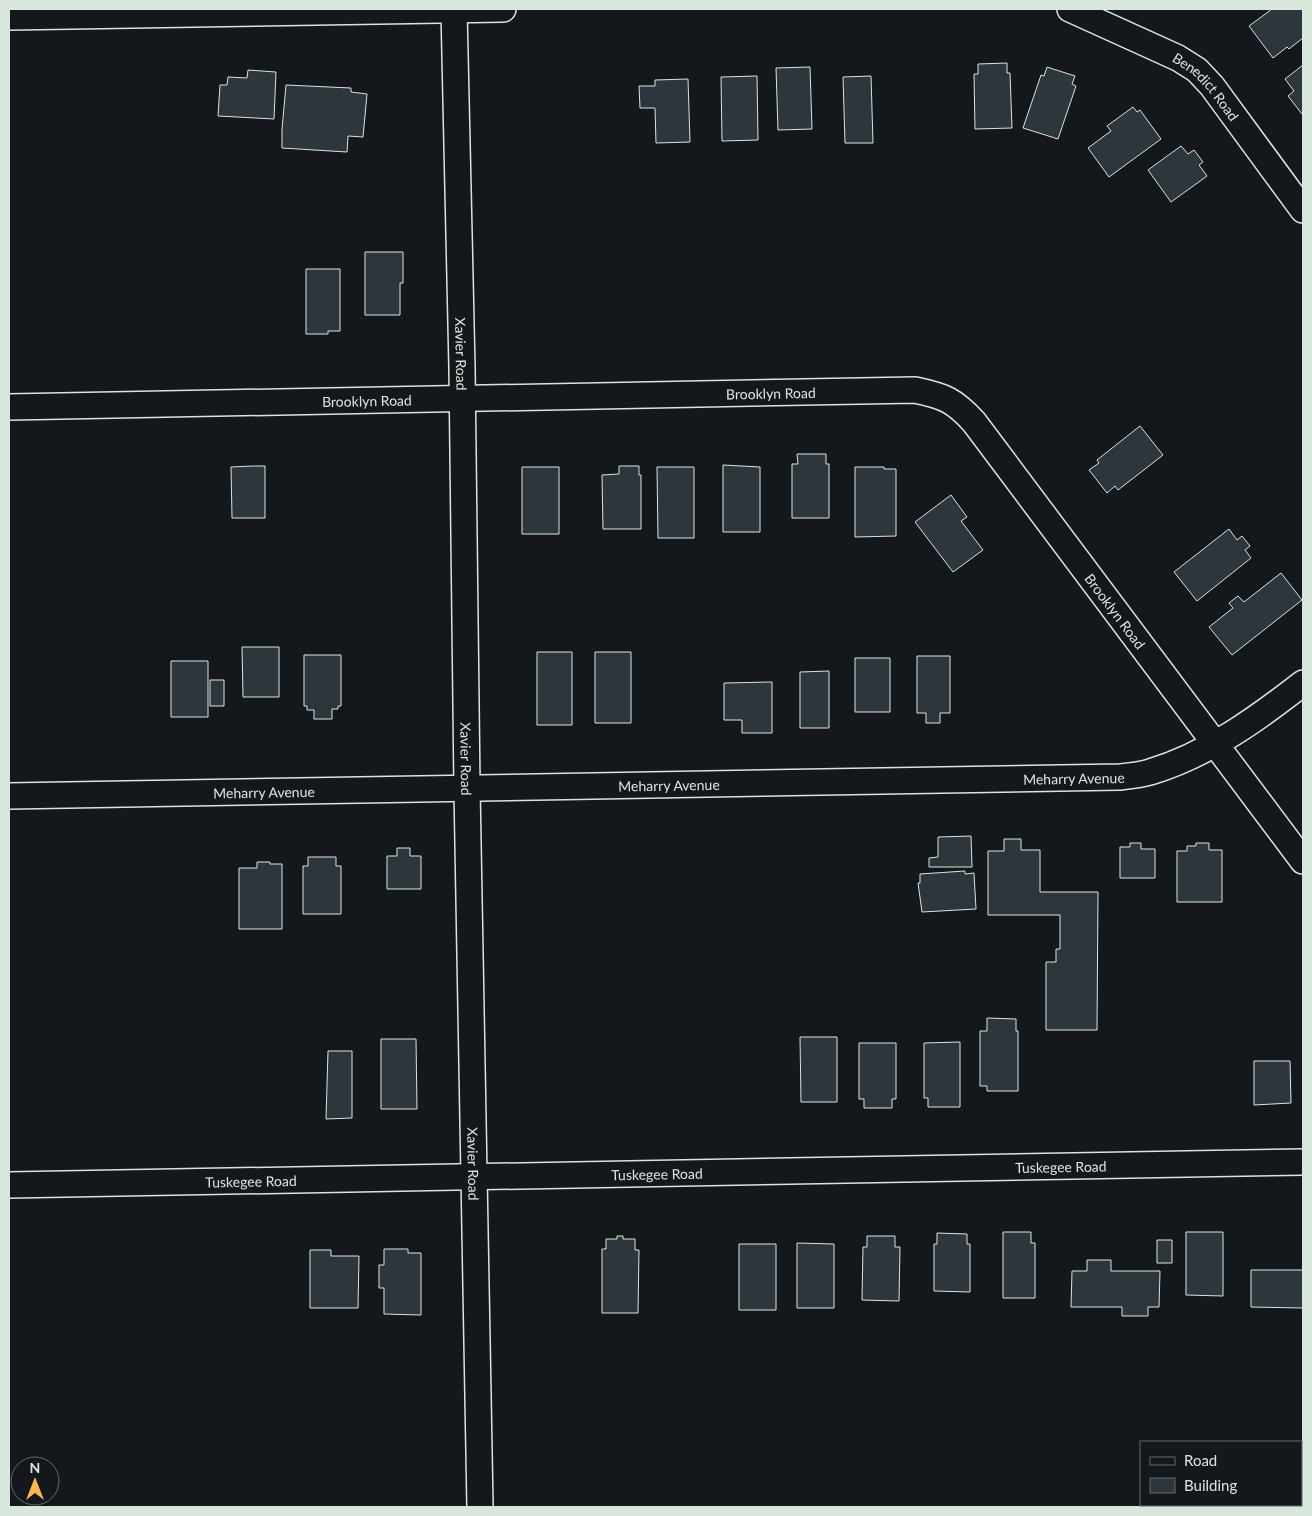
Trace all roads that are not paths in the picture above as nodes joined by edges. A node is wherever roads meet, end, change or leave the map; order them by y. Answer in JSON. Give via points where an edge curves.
{"nodes":[{"id":1,"x":503,"y":9,"type":"edge"},
{"id":2,"x":1070,"y":9,"type":"edge"},
{"id":3,"x":454,"y":10,"type":"junction"},
{"id":4,"x":9,"y":17,"type":"edge"},
{"id":5,"x":1303,"y":210,"type":"edge"},
{"id":6,"x":463,"y":399,"type":"junction"},
{"id":7,"x":9,"y":407,"type":"edge"},
{"id":8,"x":1303,"y":683,"type":"edge"},
{"id":9,"x":1215,"y":744,"type":"junction"},
{"id":10,"x":467,"y":788,"type":"junction"},
{"id":11,"x":9,"y":796,"type":"edge"},
{"id":12,"x":1303,"y":862,"type":"edge"},
{"id":13,"x":1303,"y":1162,"type":"edge"},
{"id":14,"x":474,"y":1177,"type":"junction"},
{"id":15,"x":9,"y":1185,"type":"edge"},
{"id":16,"x":480,"y":1507,"type":"edge"}],
"edges":[{"from":1,"to":3,"type":"street"},
{"from":2,"to":5,"type":"street","name":"Benedict Road","via":[[1178,58],[1197,70]]},
{"from":3,"to":4,"type":"street"},
{"from":3,"to":6,"type":"street","name":"Xavier Road"},
{"from":6,"to":7,"type":"street","name":"Brooklyn Road"},
{"from":6,"to":9,"type":"street","name":"Brooklyn Road","via":[[916,390],[939,395],[960,407],[974,422]]},
{"from":6,"to":10,"type":"street","name":"Xavier Road"},
{"from":8,"to":9,"type":"street","name":"Meharry Avenue"},
{"from":9,"to":10,"type":"street","name":"Meharry Avenue","via":[[1148,773],[1120,777]]},
{"from":9,"to":12,"type":"street","name":"Brooklyn Road"},
{"from":10,"to":11,"type":"street","name":"Meharry Avenue"},
{"from":10,"to":14,"type":"street","name":"Xavier Road"},
{"from":13,"to":14,"type":"street","name":"Tuskegee Road"},
{"from":14,"to":15,"type":"street","name":"Tuskegee Road"},
{"from":14,"to":16,"type":"street","name":"Xavier Road"}]}
